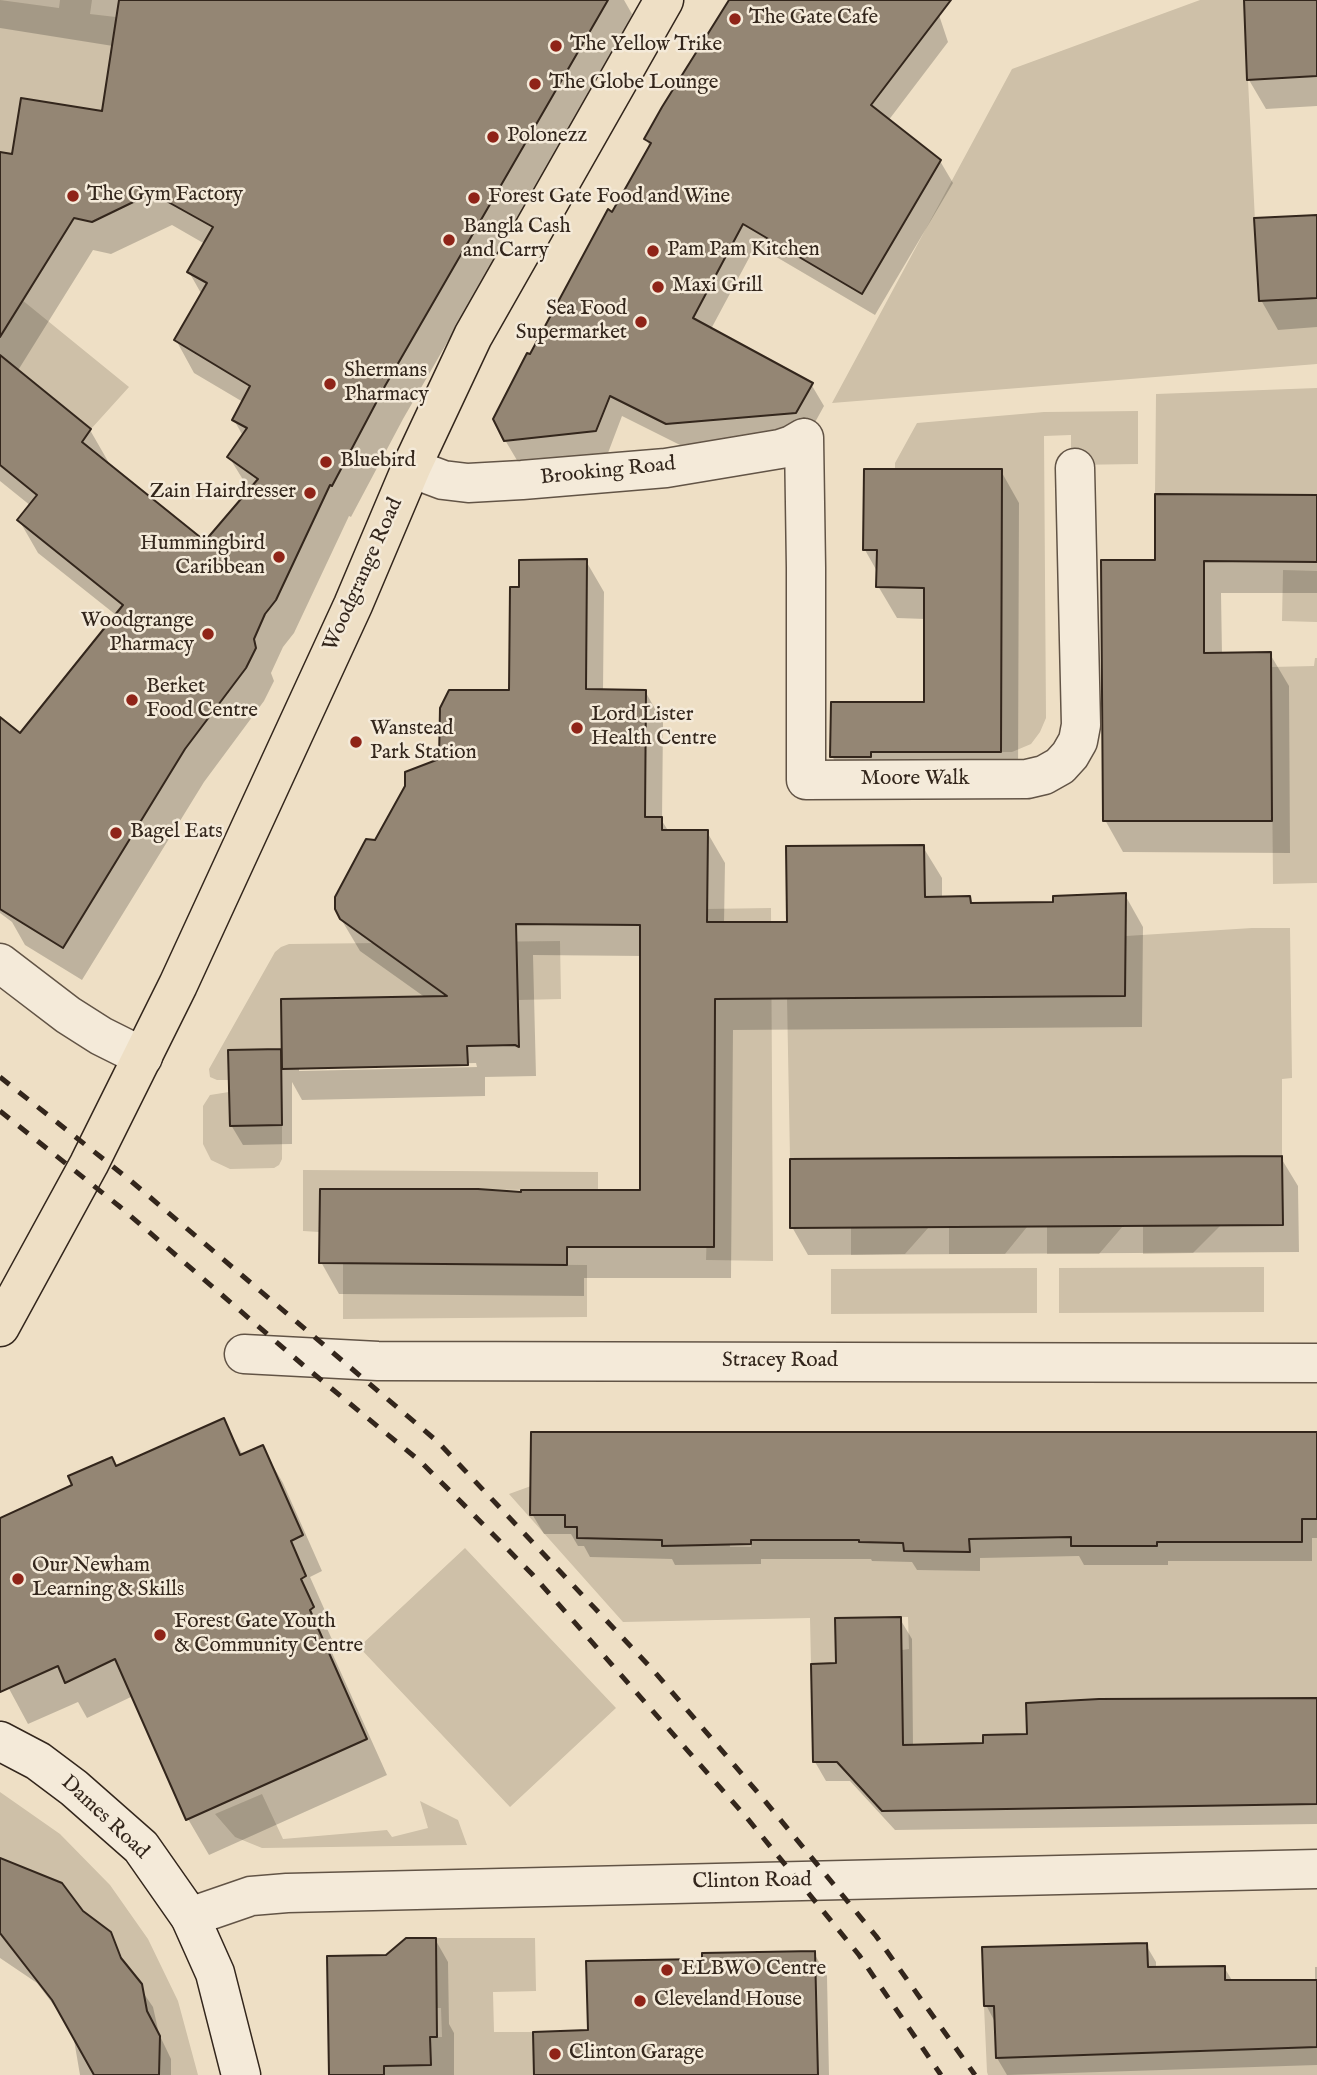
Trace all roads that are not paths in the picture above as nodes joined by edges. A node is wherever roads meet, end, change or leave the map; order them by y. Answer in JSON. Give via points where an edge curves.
{"nodes":[{"id":1,"x":664,"y":0,"type":"edge"},
{"id":2,"x":804,"y":438,"type":"joint"},
{"id":3,"x":411,"y":468,"type":"junction"},
{"id":4,"x":1075,"y":468,"type":"dead end"},
{"id":5,"x":0,"y":963,"type":"edge"},
{"id":6,"x":143,"y":1057,"type":"junction"},
{"id":7,"x":0,"y":1326,"type":"edge"},
{"id":8,"x":244,"y":1354,"type":"dead end"},
{"id":9,"x":1317,"y":1363,"type":"edge"},
{"id":10,"x":0,"y":1741,"type":"edge"},
{"id":11,"x":1317,"y":1869,"type":"edge"},
{"id":12,"x":190,"y":1917,"type":"junction"},
{"id":13,"x":241,"y":2075,"type":"edge"}],
"edges":[{"from":1,"to":3,"type":"main road","name":"Woodgrange Road","via":[[473,336]]},
{"from":2,"to":3,"type":"street","name":"Brooking Road","via":[[780,449],[666,468],[522,480],[468,483]]},
{"from":2,"to":4,"type":"street","name":"Moore Walk","via":[[806,780],[1027,779],[1044,775],[1070,755],[1081,725]]},
{"from":3,"to":6,"type":"main road","name":"Woodgrange Road","via":[[353,605]]},
{"from":5,"to":6,"type":"street","via":[[68,1015]]},
{"from":6,"to":7,"type":"main road","name":"Woodgrange Road"},
{"from":8,"to":9,"type":"street","name":"Stracey Road","via":[[378,1361]]},
{"from":10,"to":12,"type":"street","name":"Dames Road","via":[[47,1767],[141,1847]]},
{"from":11,"to":12,"type":"street","name":"Clinton Road","via":[[287,1893],[251,1896]]},
{"from":12,"to":13,"type":"street","name":"Dames Road","via":[[215,1973]]}]}
